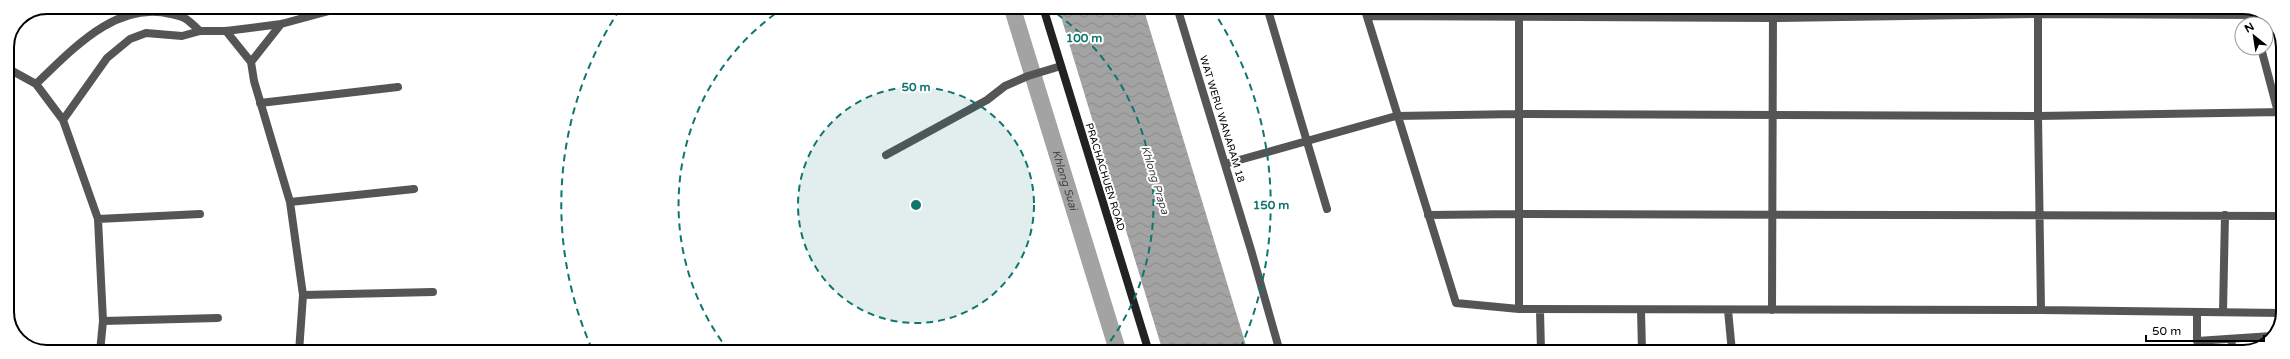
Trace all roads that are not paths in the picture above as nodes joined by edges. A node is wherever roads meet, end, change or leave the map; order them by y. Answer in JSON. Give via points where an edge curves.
{"nodes":[{"id":1,"x":125,"y":14,"type":"edge"},
{"id":2,"x":172,"y":14,"type":"edge"},
{"id":3,"x":318,"y":14,"type":"edge"},
{"id":4,"x":1045,"y":14,"type":"edge"},
{"id":5,"x":1179,"y":14,"type":"edge"},
{"id":6,"x":1269,"y":14,"type":"edge"},
{"id":7,"x":1519,"y":14,"type":"edge"},
{"id":8,"x":1773,"y":14,"type":"edge"},
{"id":9,"x":1924,"y":14,"type":"edge"},
{"id":10,"x":2038,"y":14,"type":"edge"},
{"id":11,"x":1367,"y":16,"type":"joint"},
{"id":12,"x":1519,"y":17,"type":"junction"},
{"id":13,"x":1773,"y":18,"type":"junction"},
{"id":14,"x":281,"y":24,"type":"junction"},
{"id":15,"x":226,"y":30,"type":"junction"},
{"id":16,"x":200,"y":31,"type":"junction"},
{"id":17,"x":2263,"y":56,"type":"edge"},
{"id":18,"x":250,"y":62,"type":"junction"},
{"id":19,"x":1061,"y":66,"type":"junction"},
{"id":20,"x":14,"y":72,"type":"edge"},
{"id":21,"x":36,"y":84,"type":"junction"},
{"id":22,"x":398,"y":88,"type":"dead end"},
{"id":23,"x":2276,"y":99,"type":"edge"},
{"id":24,"x":260,"y":103,"type":"junction"},
{"id":25,"x":2276,"y":112,"type":"edge"},
{"id":26,"x":1519,"y":114,"type":"junction"},
{"id":27,"x":1773,"y":115,"type":"junction"},
{"id":28,"x":1396,"y":116,"type":"junction"},
{"id":29,"x":2038,"y":116,"type":"junction"},
{"id":30,"x":63,"y":120,"type":"junction"},
{"id":31,"x":1307,"y":140,"type":"junction"},
{"id":32,"x":886,"y":155,"type":"dead end"},
{"id":33,"x":1225,"y":164,"type":"junction"},
{"id":34,"x":414,"y":188,"type":"dead end"},
{"id":35,"x":290,"y":202,"type":"junction"},
{"id":36,"x":1327,"y":209,"type":"dead end"},
{"id":37,"x":200,"y":214,"type":"dead end"},
{"id":38,"x":1519,"y":214,"type":"junction"},
{"id":39,"x":1773,"y":214,"type":"junction"},
{"id":40,"x":2039,"y":214,"type":"junction"},
{"id":41,"x":1428,"y":215,"type":"junction"},
{"id":42,"x":2225,"y":215,"type":"junction"},
{"id":43,"x":2276,"y":216,"type":"edge"},
{"id":44,"x":98,"y":219,"type":"junction"},
{"id":45,"x":433,"y":292,"type":"dead end"},
{"id":46,"x":303,"y":295,"type":"junction"},
{"id":47,"x":1519,"y":309,"type":"junction"},
{"id":48,"x":1540,"y":310,"type":"junction"},
{"id":49,"x":1641,"y":310,"type":"junction"},
{"id":50,"x":1728,"y":310,"type":"junction"},
{"id":51,"x":1772,"y":310,"type":"junction"},
{"id":52,"x":2041,"y":310,"type":"junction"},
{"id":53,"x":2198,"y":312,"type":"junction"},
{"id":54,"x":2223,"y":312,"type":"junction"},
{"id":55,"x":2276,"y":313,"type":"edge"},
{"id":56,"x":218,"y":318,"type":"dead end"},
{"id":57,"x":103,"y":321,"type":"junction"},
{"id":58,"x":2265,"y":336,"type":"edge"},
{"id":59,"x":2232,"y":339,"type":"junction"},
{"id":60,"x":101,"y":345,"type":"edge"},
{"id":61,"x":299,"y":345,"type":"edge"},
{"id":62,"x":1147,"y":345,"type":"edge"},
{"id":63,"x":1278,"y":345,"type":"edge"},
{"id":64,"x":1541,"y":345,"type":"edge"},
{"id":65,"x":1642,"y":345,"type":"edge"},
{"id":66,"x":1731,"y":345,"type":"edge"},
{"id":67,"x":2232,"y":345,"type":"edge"}],
"edges":[{"from":1,"to":21,"type":"street","via":[[114,18],[70,51]]},
{"from":2,"to":16,"type":"street","via":[[185,18]]},
{"from":3,"to":14,"type":"street"},
{"from":4,"to":19,"type":"street","name":"PRACHACHUEN ROAD"},
{"from":5,"to":33,"type":"street","name":"WAT WERU WANARAM 18"},
{"from":6,"to":31,"type":"street"},
{"from":7,"to":12,"type":"street"},
{"from":8,"to":13,"type":"street"},
{"from":9,"to":13,"type":"street"},
{"from":10,"to":29,"type":"street"},
{"from":11,"to":12,"type":"street"},
{"from":11,"to":28,"type":"street"},
{"from":12,"to":13,"type":"street"},
{"from":12,"to":26,"type":"street"},
{"from":13,"to":27,"type":"street"},
{"from":14,"to":15,"type":"street"},
{"from":14,"to":18,"type":"street"},
{"from":15,"to":16,"type":"street"},
{"from":15,"to":18,"type":"street"},
{"from":16,"to":30,"type":"street","via":[[182,36],[146,33],[130,39],[107,58]]},
{"from":17,"to":23,"type":"street"},
{"from":18,"to":24,"type":"street"},
{"from":19,"to":32,"type":"street","via":[[1005,86],[987,100]]},
{"from":19,"to":62,"type":"street","name":"PRACHACHUEN ROAD"},
{"from":20,"to":21,"type":"street"},
{"from":21,"to":30,"type":"street"},
{"from":22,"to":24,"type":"street"},
{"from":24,"to":35,"type":"street"},
{"from":25,"to":29,"type":"street"},
{"from":26,"to":27,"type":"street"},
{"from":26,"to":28,"type":"street"},
{"from":26,"to":38,"type":"street"},
{"from":27,"to":29,"type":"street"},
{"from":27,"to":39,"type":"street"},
{"from":28,"to":31,"type":"street"},
{"from":28,"to":41,"type":"street"},
{"from":29,"to":40,"type":"street"},
{"from":30,"to":44,"type":"street"},
{"from":31,"to":33,"type":"street"},
{"from":31,"to":36,"type":"street"},
{"from":33,"to":63,"type":"street","name":"WAT WERU WANARAM 18"},
{"from":34,"to":35,"type":"street"},
{"from":35,"to":46,"type":"street"},
{"from":37,"to":44,"type":"street"},
{"from":38,"to":39,"type":"street"},
{"from":38,"to":41,"type":"street"},
{"from":38,"to":47,"type":"street"},
{"from":39,"to":40,"type":"street"},
{"from":39,"to":51,"type":"street"},
{"from":40,"to":42,"type":"street"},
{"from":40,"to":52,"type":"street"},
{"from":41,"to":47,"type":"street","via":[[1456,303]]},
{"from":42,"to":43,"type":"street"},
{"from":42,"to":54,"type":"street"},
{"from":44,"to":57,"type":"street"},
{"from":45,"to":46,"type":"street"},
{"from":46,"to":61,"type":"street"},
{"from":47,"to":48,"type":"street"},
{"from":48,"to":49,"type":"street"},
{"from":48,"to":64,"type":"street"},
{"from":49,"to":50,"type":"street"},
{"from":49,"to":65,"type":"street"},
{"from":50,"to":51,"type":"street"},
{"from":50,"to":66,"type":"street"},
{"from":51,"to":52,"type":"street"},
{"from":52,"to":53,"type":"street"},
{"from":53,"to":54,"type":"street"},
{"from":53,"to":59,"type":"street","via":[[2197,341]]},
{"from":54,"to":55,"type":"street"},
{"from":56,"to":57,"type":"street"},
{"from":57,"to":60,"type":"street"},
{"from":58,"to":59,"type":"street"},
{"from":59,"to":67,"type":"street"}]}
